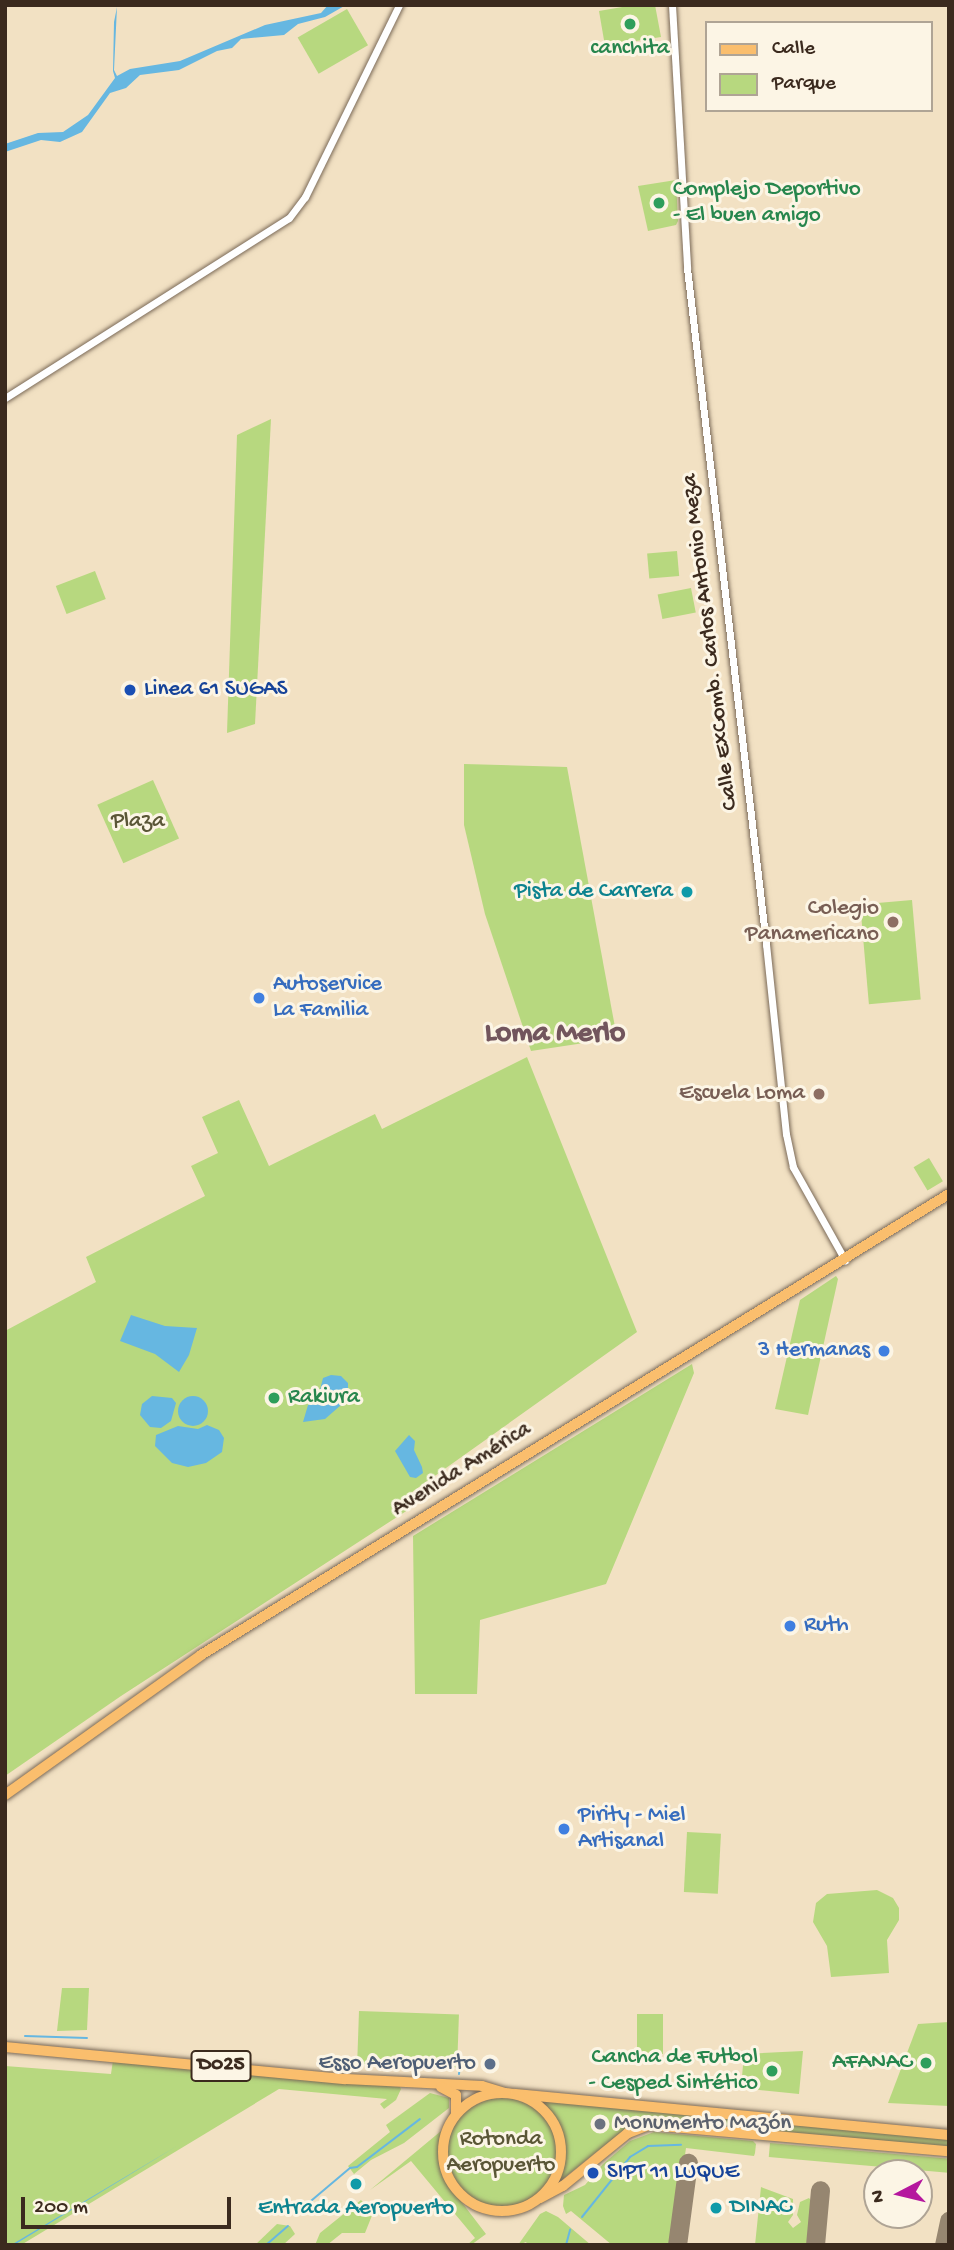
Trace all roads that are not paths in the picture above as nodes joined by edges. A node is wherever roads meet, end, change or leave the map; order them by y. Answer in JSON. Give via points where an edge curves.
{"nodes":[{"id":1,"x":399,"y":5,"type":"edge"},
{"id":2,"x":672,"y":5,"type":"edge"},
{"id":3,"x":5,"y":398,"type":"edge"},
{"id":4,"x":949,"y":1194,"type":"edge"},
{"id":5,"x":845,"y":1260,"type":"junction"},
{"id":6,"x":5,"y":1795,"type":"edge"},
{"id":7,"x":5,"y":2047,"type":"edge"},
{"id":8,"x":437,"y":2086,"type":"junction"},
{"id":9,"x":510,"y":2094,"type":"junction"},
{"id":10,"x":456,"y":2114,"type":"junction"},
{"id":11,"x":949,"y":2135,"type":"edge"},
{"id":12,"x":949,"y":2151,"type":"edge"},
{"id":13,"x":540,"y":2198,"type":"junction"}],
"edges":[{"from":1,"to":3,"type":"street","via":[[305,197],[289,218]]},
{"from":2,"to":5,"type":"street","name":"Calle ExComb. Carlos Antonio Meza","via":[[687,268],[786,1134],[793,1167]]},
{"from":4,"to":5,"type":"main road","name":"Avenida América"},
{"from":5,"to":6,"type":"main road","name":"Avenida América","via":[[201,1654]]},
{"from":7,"to":8,"type":"main road","number":"D025"},
{"from":8,"to":9,"type":"main road","number":"D025","via":[[482,2086]]},
{"from":8,"to":10,"type":"main road","via":[[456,2095]]},
{"from":9,"to":10,"type":"highway","number":"D025","via":[[479,2098]]},
{"from":9,"to":11,"type":"highway","number":"D025"},
{"from":9,"to":13,"type":"highway","number":"D025","via":[[536,2104],[547,2114],[560,2142],[557,2173]]},
{"from":10,"to":13,"type":"highway","via":[[448,2128],[443,2156],[459,2194],[495,2211],[521,2208]]},
{"from":12,"to":13,"type":"highway","via":[[649,2124],[628,2133],[563,2186]]}]}
